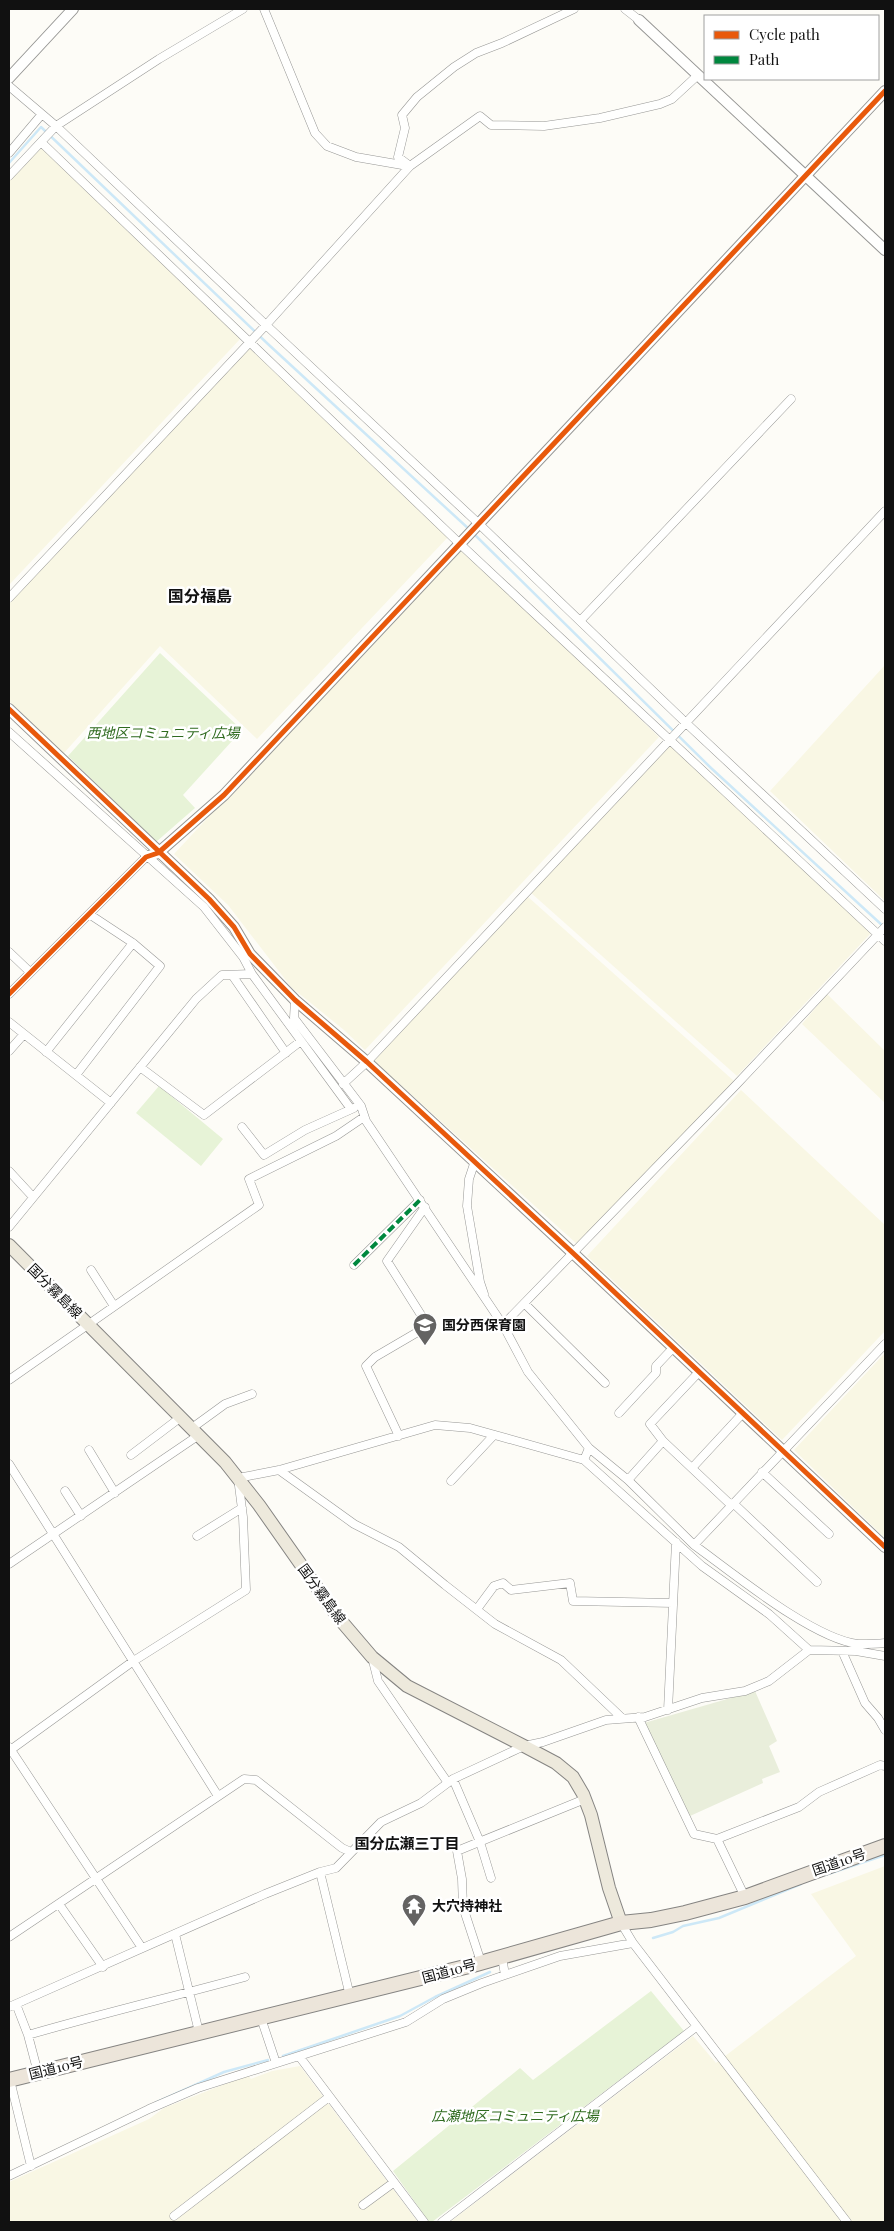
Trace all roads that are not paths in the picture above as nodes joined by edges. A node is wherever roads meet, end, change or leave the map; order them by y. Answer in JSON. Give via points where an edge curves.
{"nodes":[{"id":1,"x":73,"y":9,"type":"edge"},
{"id":2,"x":243,"y":9,"type":"edge"},
{"id":3,"x":264,"y":9,"type":"edge"},
{"id":4,"x":574,"y":9,"type":"edge"},
{"id":5,"x":625,"y":9,"type":"edge"},
{"id":6,"x":639,"y":20,"type":"joint"},
{"id":7,"x":698,"y":75,"type":"junction"},
{"id":8,"x":9,"y":78,"type":"edge"},
{"id":9,"x":9,"y":86,"type":"edge"},
{"id":10,"x":885,"y":90,"type":"edge"},
{"id":11,"x":42,"y":114,"type":"junction"},
{"id":12,"x":56,"y":126,"type":"junction"},
{"id":13,"x":41,"y":142,"type":"junction"},
{"id":14,"x":9,"y":153,"type":"edge"},
{"id":15,"x":410,"y":166,"type":"junction"},
{"id":16,"x":9,"y":176,"type":"edge"},
{"id":17,"x":806,"y":176,"type":"junction"},
{"id":18,"x":885,"y":250,"type":"edge"},
{"id":19,"x":264,"y":327,"type":"junction"},
{"id":20,"x":252,"y":340,"type":"junction"},
{"id":21,"x":791,"y":399,"type":"dead end"},
{"id":22,"x":885,"y":511,"type":"edge"},
{"id":23,"x":478,"y":524,"type":"junction"},
{"id":24,"x":461,"y":541,"type":"junction"},
{"id":25,"x":9,"y":598,"type":"edge"},
{"id":26,"x":580,"y":621,"type":"junction"},
{"id":27,"x":9,"y":709,"type":"edge"},
{"id":28,"x":684,"y":723,"type":"junction"},
{"id":29,"x":9,"y":732,"type":"edge"},
{"id":30,"x":671,"y":738,"type":"junction"},
{"id":31,"x":158,"y":853,"type":"junction"},
{"id":32,"x":146,"y":857,"type":"junction"},
{"id":33,"x":885,"y":909,"type":"edge"},
{"id":34,"x":89,"y":914,"type":"junction"},
{"id":35,"x":882,"y":930,"type":"edge"},
{"id":36,"x":885,"y":941,"type":"edge"},
{"id":37,"x":133,"y":943,"type":"junction"},
{"id":38,"x":9,"y":952,"type":"edge"},
{"id":39,"x":247,"y":955,"type":"junction"},
{"id":40,"x":30,"y":972,"type":"junction"},
{"id":41,"x":252,"y":974,"type":"junction"},
{"id":42,"x":232,"y":975,"type":"junction"},
{"id":43,"x":9,"y":994,"type":"edge"},
{"id":44,"x":295,"y":1000,"type":"junction"},
{"id":45,"x":290,"y":1021,"type":"junction"},
{"id":46,"x":9,"y":1022,"type":"edge"},
{"id":47,"x":24,"y":1034,"type":"junction"},
{"id":48,"x":301,"y":1040,"type":"junction"},
{"id":49,"x":9,"y":1050,"type":"edge"},
{"id":50,"x":46,"y":1052,"type":"junction"},
{"id":51,"x":286,"y":1053,"type":"junction"},
{"id":52,"x":367,"y":1062,"type":"junction"},
{"id":53,"x":140,"y":1067,"type":"junction"},
{"id":54,"x":76,"y":1075,"type":"junction"},
{"id":55,"x":343,"y":1084,"type":"junction"},
{"id":56,"x":111,"y":1103,"type":"junction"},
{"id":57,"x":361,"y":1106,"type":"junction"},
{"id":58,"x":351,"y":1108,"type":"junction"},
{"id":59,"x":364,"y":1117,"type":"junction"},
{"id":60,"x":242,"y":1127,"type":"dead end"},
{"id":61,"x":474,"y":1164,"type":"junction"},
{"id":62,"x":9,"y":1171,"type":"edge"},
{"id":63,"x":33,"y":1197,"type":"junction"},
{"id":64,"x":420,"y":1200,"type":"junction"},
{"id":65,"x":425,"y":1208,"type":"junction"},
{"id":66,"x":9,"y":1227,"type":"edge"},
{"id":67,"x":9,"y":1245,"type":"edge"},
{"id":68,"x":574,"y":1254,"type":"junction"},
{"id":69,"x":354,"y":1265,"type":"dead end"},
{"id":70,"x":92,"y":1270,"type":"dead end"},
{"id":71,"x":524,"y":1304,"type":"junction"},
{"id":72,"x":114,"y":1306,"type":"junction"},
{"id":73,"x":489,"y":1306,"type":"junction"},
{"id":74,"x":88,"y":1323,"type":"junction"},
{"id":75,"x":503,"y":1325,"type":"junction"},
{"id":76,"x":885,"y":1344,"type":"edge"},
{"id":77,"x":673,"y":1348,"type":"junction"},
{"id":78,"x":699,"y":1372,"type":"junction"},
{"id":79,"x":9,"y":1380,"type":"edge"},
{"id":80,"x":605,"y":1383,"type":"dead end"},
{"id":81,"x":252,"y":1394,"type":"dead end"},
{"id":82,"x":619,"y":1413,"type":"dead end"},
{"id":83,"x":743,"y":1413,"type":"junction"},
{"id":84,"x":181,"y":1417,"type":"junction"},
{"id":85,"x":196,"y":1432,"type":"junction"},
{"id":86,"x":494,"y":1434,"type":"junction"},
{"id":87,"x":399,"y":1436,"type":"junction"},
{"id":88,"x":663,"y":1441,"type":"junction"},
{"id":89,"x":589,"y":1448,"type":"junction"},
{"id":90,"x":89,"y":1450,"type":"dead end"},
{"id":91,"x":783,"y":1451,"type":"junction"},
{"id":92,"x":131,"y":1456,"type":"dead end"},
{"id":93,"x":584,"y":1460,"type":"junction"},
{"id":94,"x":9,"y":1464,"type":"edge"},
{"id":95,"x":692,"y":1468,"type":"junction"},
{"id":96,"x":279,"y":1470,"type":"junction"},
{"id":97,"x":762,"y":1472,"type":"junction"},
{"id":98,"x":238,"y":1478,"type":"junction"},
{"id":99,"x":628,"y":1480,"type":"junction"},
{"id":100,"x":451,"y":1481,"type":"dead end"},
{"id":101,"x":65,"y":1490,"type":"dead end"},
{"id":102,"x":115,"y":1493,"type":"junction"},
{"id":103,"x":732,"y":1504,"type":"junction"},
{"id":104,"x":242,"y":1508,"type":"junction"},
{"id":105,"x":81,"y":1516,"type":"junction"},
{"id":106,"x":829,"y":1534,"type":"dead end"},
{"id":107,"x":53,"y":1535,"type":"junction"},
{"id":108,"x":197,"y":1536,"type":"dead end"},
{"id":109,"x":676,"y":1542,"type":"junction"},
{"id":110,"x":694,"y":1545,"type":"junction"},
{"id":111,"x":885,"y":1547,"type":"edge"},
{"id":112,"x":9,"y":1564,"type":"edge"},
{"id":113,"x":816,"y":1582,"type":"dead end"},
{"id":114,"x":673,"y":1603,"type":"junction"},
{"id":115,"x":476,"y":1609,"type":"junction"},
{"id":116,"x":885,"y":1643,"type":"edge"},
{"id":117,"x":809,"y":1650,"type":"junction"},
{"id":118,"x":842,"y":1651,"type":"junction"},
{"id":119,"x":885,"y":1656,"type":"edge"},
{"id":120,"x":372,"y":1657,"type":"junction"},
{"id":121,"x":132,"y":1662,"type":"junction"},
{"id":122,"x":668,"y":1710,"type":"junction"},
{"id":123,"x":638,"y":1717,"type":"junction"},
{"id":124,"x":622,"y":1718,"type":"junction"},
{"id":125,"x":885,"y":1730,"type":"edge"},
{"id":126,"x":524,"y":1746,"type":"junction"},
{"id":127,"x":9,"y":1749,"type":"edge"},
{"id":128,"x":885,"y":1766,"type":"edge"},
{"id":129,"x":451,"y":1781,"type":"junction"},
{"id":130,"x":218,"y":1796,"type":"junction"},
{"id":131,"x":585,"y":1799,"type":"junction"},
{"id":132,"x":717,"y":1839,"type":"junction"},
{"id":133,"x":480,"y":1842,"type":"junction"},
{"id":134,"x":885,"y":1846,"type":"edge"},
{"id":135,"x":351,"y":1852,"type":"junction"},
{"id":136,"x":320,"y":1872,"type":"junction"},
{"id":137,"x":492,"y":1878,"type":"dead end"},
{"id":138,"x":97,"y":1879,"type":"junction"},
{"id":139,"x":745,"y":1897,"type":"junction"},
{"id":140,"x":59,"y":1904,"type":"junction"},
{"id":141,"x":622,"y":1923,"type":"junction"},
{"id":142,"x":175,"y":1934,"type":"junction"},
{"id":143,"x":9,"y":1937,"type":"edge"},
{"id":144,"x":633,"y":1942,"type":"junction"},
{"id":145,"x":142,"y":1948,"type":"junction"},
{"id":146,"x":502,"y":1957,"type":"junction"},
{"id":147,"x":481,"y":1962,"type":"junction"},
{"id":148,"x":103,"y":1966,"type":"junction"},
{"id":149,"x":504,"y":1975,"type":"junction"},
{"id":150,"x":244,"y":1977,"type":"dead end"},
{"id":151,"x":190,"y":1992,"type":"junction"},
{"id":152,"x":350,"y":1996,"type":"junction"},
{"id":153,"x":12,"y":2006,"type":"edge"},
{"id":154,"x":261,"y":2018,"type":"junction"},
{"id":155,"x":696,"y":2027,"type":"junction"},
{"id":156,"x":199,"y":2032,"type":"junction"},
{"id":157,"x":28,"y":2035,"type":"junction"},
{"id":158,"x":299,"y":2056,"type":"junction"},
{"id":159,"x":276,"y":2063,"type":"junction"},
{"id":160,"x":38,"y":2072,"type":"junction"},
{"id":161,"x":10,"y":2080,"type":"edge"},
{"id":162,"x":330,"y":2096,"type":"junction"},
{"id":163,"x":31,"y":2166,"type":"junction"},
{"id":164,"x":9,"y":2176,"type":"edge"},
{"id":165,"x":393,"y":2183,"type":"junction"},
{"id":166,"x":363,"y":2206,"type":"dead end"},
{"id":167,"x":174,"y":2216,"type":"dead end"},
{"id":168,"x":424,"y":2222,"type":"edge"},
{"id":169,"x":442,"y":2222,"type":"edge"},
{"id":170,"x":847,"y":2222,"type":"edge"}],
"edges":[{"from":1,"to":8,"type":"street"},
{"from":2,"to":12,"type":"street"},
{"from":3,"to":15,"type":"street","via":[[315,134],[327,146],[356,157]]},
{"from":4,"to":15,"type":"street","via":[[476,53],[417,97],[402,116],[405,128],[398,157]]},
{"from":5,"to":6,"type":"street"},
{"from":6,"to":7,"type":"street"},
{"from":7,"to":15,"type":"street","via":[[672,99],[600,118],[544,126],[491,125],[480,116]]},
{"from":7,"to":17,"type":"street"},
{"from":9,"to":11,"type":"street"},
{"from":10,"to":17,"type":"street"},
{"from":11,"to":12,"type":"street"},
{"from":11,"to":14,"type":"street"},
{"from":12,"to":13,"type":"street"},
{"from":12,"to":19,"type":"street"},
{"from":13,"to":16,"type":"street"},
{"from":13,"to":20,"type":"street"},
{"from":15,"to":19,"type":"street"},
{"from":17,"to":18,"type":"street"},
{"from":17,"to":23,"type":"street"},
{"from":19,"to":20,"type":"street"},
{"from":19,"to":23,"type":"street"},
{"from":20,"to":24,"type":"street"},
{"from":20,"to":25,"type":"street"},
{"from":21,"to":26,"type":"street"},
{"from":22,"to":28,"type":"street"},
{"from":23,"to":24,"type":"street"},
{"from":23,"to":26,"type":"street"},
{"from":24,"to":30,"type":"street"},
{"from":24,"to":31,"type":"street","via":[[224,795]]},
{"from":26,"to":28,"type":"street"},
{"from":27,"to":31,"type":"street"},
{"from":28,"to":30,"type":"street"},
{"from":28,"to":33,"type":"street"},
{"from":29,"to":32,"type":"street"},
{"from":30,"to":35,"type":"street"},
{"from":30,"to":52,"type":"street"},
{"from":31,"to":32,"type":"street"},
{"from":31,"to":39,"type":"street","via":[[208,898],[234,927]]},
{"from":32,"to":34,"type":"street"},
{"from":32,"to":39,"type":"street","via":[[204,907]]},
{"from":34,"to":37,"type":"street"},
{"from":34,"to":40,"type":"street"},
{"from":35,"to":36,"type":"street"},
{"from":35,"to":68,"type":"street"},
{"from":37,"to":50,"type":"street"},
{"from":37,"to":54,"type":"street","via":[[160,966]]},
{"from":38,"to":40,"type":"street"},
{"from":39,"to":41,"type":"street"},
{"from":39,"to":44,"type":"street"},
{"from":40,"to":43,"type":"street"},
{"from":41,"to":42,"type":"street"},
{"from":41,"to":45,"type":"street"},
{"from":42,"to":51,"type":"street"},
{"from":42,"to":53,"type":"street","via":[[222,976],[196,999]]},
{"from":44,"to":45,"type":"street"},
{"from":44,"to":52,"type":"street"},
{"from":45,"to":48,"type":"street"},
{"from":45,"to":55,"type":"street"},
{"from":46,"to":47,"type":"street"},
{"from":47,"to":49,"type":"street"},
{"from":47,"to":50,"type":"street"},
{"from":48,"to":51,"type":"street"},
{"from":48,"to":58,"type":"street"},
{"from":50,"to":54,"type":"street"},
{"from":51,"to":53,"type":"street","via":[[204,1114]]},
{"from":52,"to":55,"type":"street"},
{"from":52,"to":61,"type":"street"},
{"from":53,"to":56,"type":"street"},
{"from":54,"to":56,"type":"street"},
{"from":55,"to":57,"type":"street"},
{"from":56,"to":63,"type":"street"},
{"from":57,"to":58,"type":"street"},
{"from":57,"to":59,"type":"street"},
{"from":58,"to":60,"type":"street","via":[[305,1130],[264,1155]]},
{"from":59,"to":64,"type":"street"},
{"from":59,"to":72,"type":"street","via":[[336,1136],[249,1180],[259,1205]]},
{"from":61,"to":68,"type":"street"},
{"from":61,"to":73,"type":"street","via":[[467,1206],[480,1282]]},
{"from":62,"to":63,"type":"street"},
{"from":63,"to":66,"type":"street"},
{"from":64,"to":65,"type":"street"},
{"from":64,"to":69,"type":"street"},
{"from":65,"to":73,"type":"street"},
{"from":65,"to":87,"type":"street","via":[[387,1261],[428,1326],[375,1357],[366,1366]]},
{"from":67,"to":74,"type":"main road","name":"国分霧島線"},
{"from":68,"to":71,"type":"street"},
{"from":68,"to":77,"type":"street"},
{"from":70,"to":72,"type":"street"},
{"from":71,"to":75,"type":"street"},
{"from":71,"to":80,"type":"street"},
{"from":72,"to":74,"type":"street"},
{"from":73,"to":75,"type":"street"},
{"from":74,"to":79,"type":"street"},
{"from":74,"to":84,"type":"main road","name":"国分霧島線"},
{"from":75,"to":89,"type":"street","via":[[528,1372]]},
{"from":76,"to":91,"type":"street"},
{"from":77,"to":78,"type":"street"},
{"from":77,"to":82,"type":"street","via":[[656,1366],[656,1373]]},
{"from":78,"to":83,"type":"street"},
{"from":78,"to":88,"type":"street","via":[[650,1424]]},
{"from":81,"to":85,"type":"street","via":[[225,1404]]},
{"from":83,"to":91,"type":"street"},
{"from":83,"to":95,"type":"street"},
{"from":84,"to":85,"type":"main road","name":"国分霧島線"},
{"from":84,"to":92,"type":"street"},
{"from":85,"to":98,"type":"main road","name":"国分霧島線"},
{"from":85,"to":102,"type":"street"},
{"from":86,"to":87,"type":"street","via":[[435,1425]]},
{"from":86,"to":93,"type":"street"},
{"from":86,"to":100,"type":"street"},
{"from":87,"to":96,"type":"street"},
{"from":88,"to":95,"type":"street"},
{"from":88,"to":99,"type":"street"},
{"from":89,"to":93,"type":"street"},
{"from":89,"to":99,"type":"street"},
{"from":90,"to":102,"type":"street"},
{"from":91,"to":97,"type":"street"},
{"from":91,"to":111,"type":"street"},
{"from":93,"to":109,"type":"street"},
{"from":94,"to":107,"type":"street"},
{"from":95,"to":103,"type":"street"},
{"from":96,"to":98,"type":"street"},
{"from":96,"to":115,"type":"street","via":[[354,1524],[399,1547]]},
{"from":97,"to":103,"type":"street"},
{"from":97,"to":106,"type":"street"},
{"from":98,"to":104,"type":"street"},
{"from":98,"to":120,"type":"main road","name":"国分霧島線","via":[[337,1616]]},
{"from":99,"to":110,"type":"street"},
{"from":101,"to":105,"type":"street"},
{"from":102,"to":105,"type":"street"},
{"from":103,"to":110,"type":"street"},
{"from":103,"to":113,"type":"street"},
{"from":104,"to":108,"type":"street"},
{"from":104,"to":121,"type":"street","via":[[246,1590]]},
{"from":105,"to":107,"type":"street"},
{"from":107,"to":112,"type":"street"},
{"from":107,"to":121,"type":"street"},
{"from":109,"to":114,"type":"street"},
{"from":109,"to":117,"type":"street","via":[[702,1566],[769,1614]]},
{"from":110,"to":116,"type":"street","via":[[812,1626],[857,1644]]},
{"from":114,"to":115,"type":"street","via":[[573,1601],[570,1583],[511,1590],[502,1583],[494,1586]]},
{"from":114,"to":122,"type":"street"},
{"from":115,"to":124,"type":"street","via":[[495,1624],[561,1660]]},
{"from":117,"to":118,"type":"street"},
{"from":117,"to":122,"type":"street","via":[[757,1687],[702,1698]]},
{"from":118,"to":119,"type":"street"},
{"from":118,"to":125,"type":"street","via":[[864,1703]]},
{"from":120,"to":126,"type":"main road","name":"国分霧島線","via":[[420,1694]]},
{"from":120,"to":129,"type":"street","via":[[378,1681]]},
{"from":121,"to":127,"type":"street"},
{"from":121,"to":130,"type":"street"},
{"from":122,"to":123,"type":"street"},
{"from":123,"to":124,"type":"street"},
{"from":123,"to":132,"type":"street","via":[[694,1834]]},
{"from":124,"to":126,"type":"street"},
{"from":126,"to":129,"type":"street"},
{"from":126,"to":131,"type":"main road","name":"国分霧島線","via":[[562,1768],[572,1777]]},
{"from":127,"to":138,"type":"street"},
{"from":128,"to":132,"type":"street","via":[[820,1792],[799,1807]]},
{"from":129,"to":133,"type":"street"},
{"from":129,"to":135,"type":"street","via":[[421,1803],[381,1822]]},
{"from":130,"to":135,"type":"street","via":[[244,1778],[256,1780]]},
{"from":130,"to":138,"type":"street"},
{"from":131,"to":133,"type":"street"},
{"from":131,"to":141,"type":"main road","name":"国分霧島線"},
{"from":132,"to":139,"type":"street"},
{"from":133,"to":137,"type":"street"},
{"from":133,"to":147,"type":"street","via":[[457,1851],[462,1871],[463,1907]]},
{"from":134,"to":139,"type":"highway","name":"国道10号"},
{"from":135,"to":136,"type":"street","via":[[336,1868]]},
{"from":136,"to":142,"type":"street"},
{"from":136,"to":152,"type":"street"},
{"from":138,"to":140,"type":"street"},
{"from":138,"to":145,"type":"street"},
{"from":139,"to":141,"type":"highway","name":"国道10号","via":[[685,1913]]},
{"from":140,"to":143,"type":"street"},
{"from":140,"to":148,"type":"street"},
{"from":141,"to":144,"type":"street"},
{"from":141,"to":146,"type":"highway","name":"国道10号"},
{"from":142,"to":145,"type":"street"},
{"from":142,"to":151,"type":"street"},
{"from":144,"to":149,"type":"street","via":[[560,1956]]},
{"from":144,"to":155,"type":"street"},
{"from":145,"to":148,"type":"street"},
{"from":146,"to":147,"type":"highway","name":"国道10号"},
{"from":146,"to":149,"type":"street"},
{"from":147,"to":152,"type":"highway","name":"国道10号"},
{"from":148,"to":153,"type":"street"},
{"from":149,"to":158,"type":"street","via":[[443,1999],[406,2022]]},
{"from":150,"to":151,"type":"street"},
{"from":151,"to":156,"type":"street"},
{"from":151,"to":157,"type":"street","via":[[108,2011]]},
{"from":152,"to":154,"type":"highway","name":"国道10号"},
{"from":153,"to":157,"type":"street"},
{"from":154,"to":156,"type":"highway","name":"国道10号"},
{"from":154,"to":159,"type":"street"},
{"from":155,"to":169,"type":"street"},
{"from":155,"to":170,"type":"street"},
{"from":156,"to":160,"type":"highway","name":"国道10号"},
{"from":157,"to":160,"type":"street"},
{"from":158,"to":159,"type":"street"},
{"from":158,"to":162,"type":"street"},
{"from":159,"to":163,"type":"street","via":[[198,2088]]},
{"from":160,"to":161,"type":"highway","name":"国道10号"},
{"from":161,"to":163,"type":"street"},
{"from":162,"to":165,"type":"street"},
{"from":162,"to":167,"type":"street"},
{"from":163,"to":164,"type":"street"},
{"from":165,"to":166,"type":"street"},
{"from":165,"to":168,"type":"street"}]}
